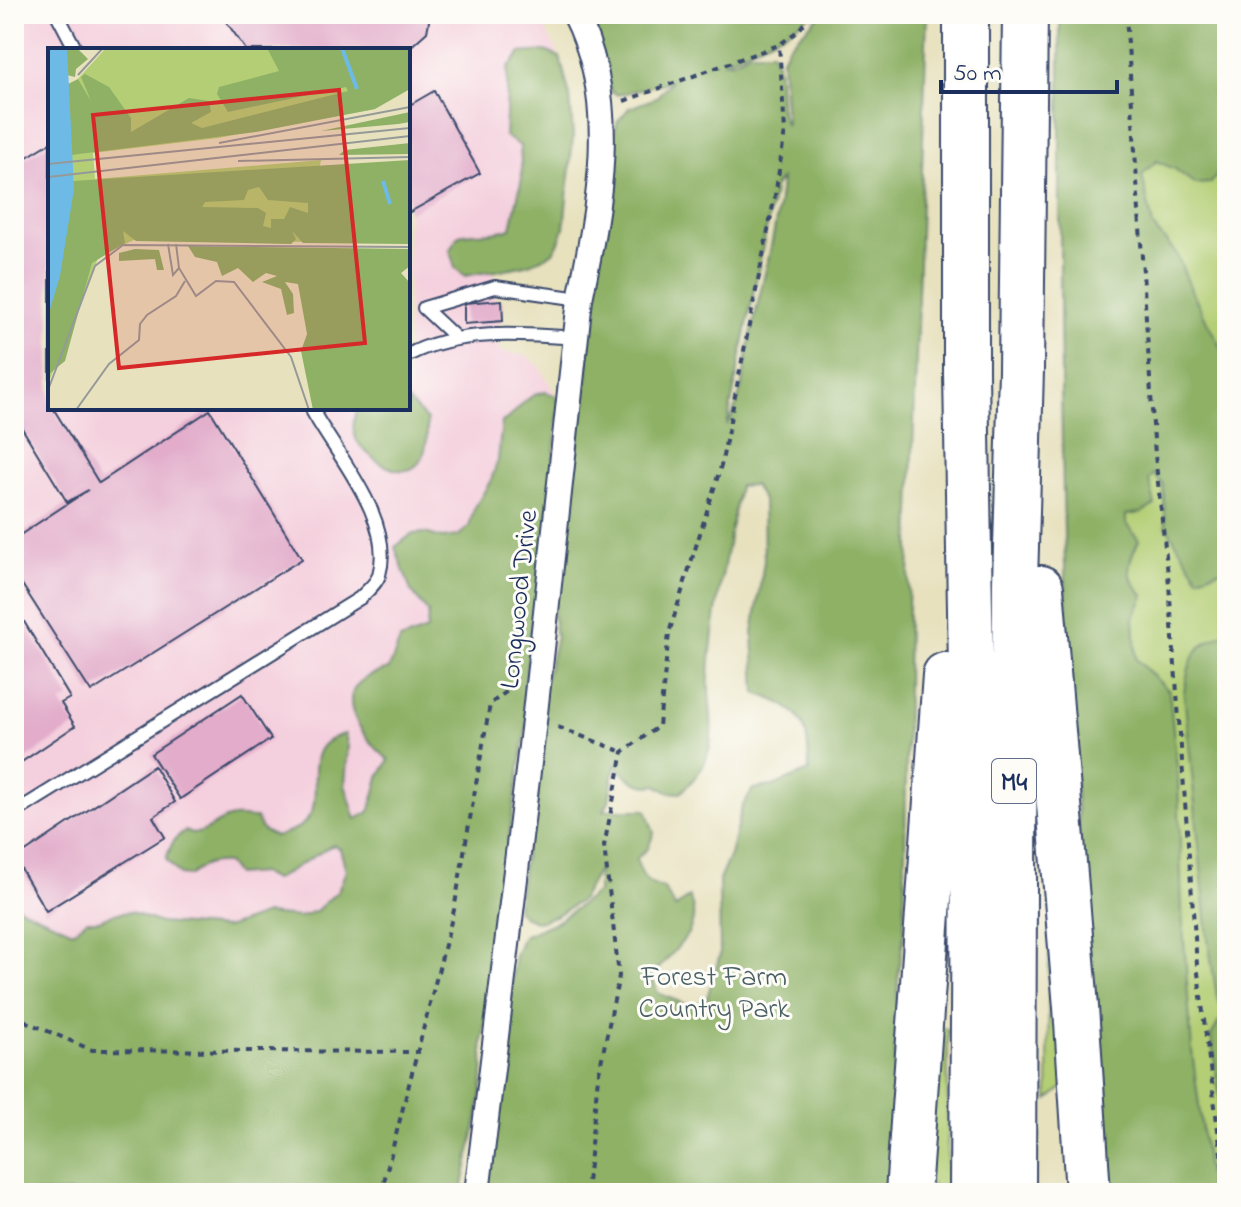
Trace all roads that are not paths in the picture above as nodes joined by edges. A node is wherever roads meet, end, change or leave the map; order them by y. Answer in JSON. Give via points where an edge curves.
{"nodes":[{"id":1,"x":57,"y":14,"type":"edge"},
{"id":2,"x":575,"y":14,"type":"edge"},
{"id":3,"x":966,"y":14,"type":"edge"},
{"id":4,"x":1025,"y":14,"type":"edge"},
{"id":5,"x":75,"y":48,"type":"edge"},
{"id":6,"x":580,"y":299,"type":"junction"},
{"id":7,"x":575,"y":338,"type":"junction"},
{"id":8,"x":457,"y":339,"type":"junction"},
{"id":9,"x":410,"y":354,"type":"edge"},
{"id":10,"x":1021,"y":370,"type":"junction"},
{"id":11,"x":966,"y":373,"type":"junction"},
{"id":12,"x":316,"y":410,"type":"edge"},
{"id":13,"x":14,"y":813,"type":"edge"},
{"id":14,"x":477,"y":1193,"type":"edge"},
{"id":15,"x":908,"y":1193,"type":"edge"},
{"id":16,"x":972,"y":1193,"type":"edge"},
{"id":17,"x":1013,"y":1193,"type":"edge"},
{"id":18,"x":1088,"y":1193,"type":"edge"}],
"edges":[{"from":1,"to":5,"type":"lane"},
{"from":2,"to":6,"type":"street","name":"Longwood Drive","via":[[601,108],[601,158]]},
{"from":3,"to":11,"type":"highway","number":"M4"},
{"from":4,"to":10,"type":"highway","number":"M4"},
{"from":6,"to":7,"type":"street","name":"Longwood Drive"},
{"from":6,"to":8,"type":"lane","via":[[495,287],[424,308]]},
{"from":7,"to":8,"type":"lane","via":[[523,334]]},
{"from":7,"to":14,"type":"street","name":"Longwood Drive"},
{"from":8,"to":9,"type":"lane"},
{"from":10,"to":17,"type":"highway","number":"M4"},
{"from":10,"to":18,"type":"highway","number":"M4"},
{"from":11,"to":15,"type":"highway","number":"M4"},
{"from":11,"to":16,"type":"highway","number":"M4","via":[[974,848]]},
{"from":12,"to":13,"type":"lane","via":[[375,515],[382,546],[379,577],[360,598]]}]}
